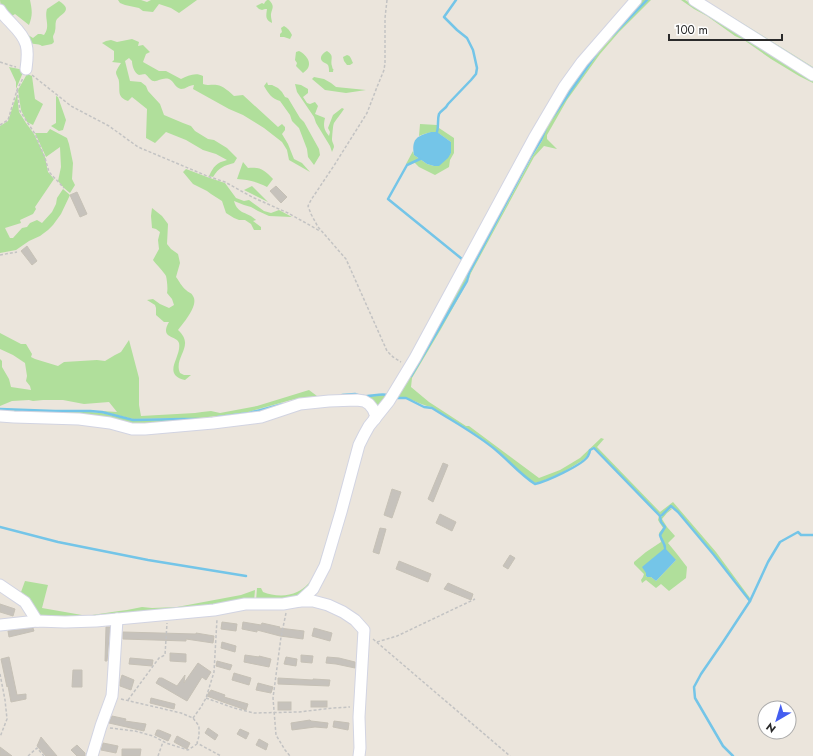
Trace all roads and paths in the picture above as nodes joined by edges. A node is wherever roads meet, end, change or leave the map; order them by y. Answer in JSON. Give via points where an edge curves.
{"nodes":[{"id":1,"x":387,"y":0,"type":"edge"},
{"id":2,"x":636,"y":0,"type":"edge"},
{"id":3,"x":694,"y":0,"type":"edge"},
{"id":4,"x":0,"y":10,"type":"edge"},
{"id":5,"x":0,"y":62,"type":"edge"},
{"id":6,"x":26,"y":70,"type":"junction"},
{"id":7,"x":813,"y":75,"type":"edge"},
{"id":8,"x":17,"y":90,"type":"junction"},
{"id":9,"x":0,"y":125,"type":"edge"},
{"id":10,"x":64,"y":188,"type":"dead end"},
{"id":11,"x":322,"y":232,"type":"junction"},
{"id":12,"x":17,"y":252,"type":"dead end"},
{"id":13,"x":0,"y":255,"type":"edge"},
{"id":14,"x":407,"y":372,"type":"junction"},
{"id":15,"x":0,"y":416,"type":"edge"},
{"id":16,"x":374,"y":419,"type":"junction"},
{"id":17,"x":0,"y":585,"type":"edge"},
{"id":18,"x":475,"y":600,"type":"dead end"},
{"id":19,"x":300,"y":601,"type":"junction"},
{"id":20,"x":288,"y":603,"type":"junction"},
{"id":21,"x":219,"y":609,"type":"junction"},
{"id":22,"x":167,"y":615,"type":"junction"},
{"id":23,"x":117,"y":619,"type":"junction"},
{"id":24,"x":37,"y":621,"type":"junction"},
{"id":25,"x":0,"y":625,"type":"edge"},
{"id":26,"x":364,"y":630,"type":"junction"},
{"id":27,"x":377,"y":642,"type":"junction"},
{"id":28,"x":0,"y":674,"type":"edge"},
{"id":29,"x":112,"y":696,"type":"junction"},
{"id":30,"x":206,"y":698,"type":"junction"},
{"id":31,"x":128,"y":700,"type":"junction"},
{"id":32,"x":360,"y":707,"type":"junction"},
{"id":33,"x":275,"y":713,"type":"junction"},
{"id":34,"x":193,"y":718,"type":"junction"},
{"id":35,"x":101,"y":726,"type":"junction"},
{"id":36,"x":0,"y":737,"type":"edge"},
{"id":37,"x":163,"y":742,"type":"junction"},
{"id":38,"x":197,"y":743,"type":"junction"},
{"id":39,"x":28,"y":756,"type":"edge"},
{"id":40,"x":44,"y":756,"type":"edge"},
{"id":41,"x":92,"y":756,"type":"edge"},
{"id":42,"x":158,"y":756,"type":"edge"},
{"id":43,"x":221,"y":756,"type":"edge"},
{"id":44,"x":290,"y":756,"type":"edge"},
{"id":45,"x":359,"y":756,"type":"edge"},
{"id":46,"x":510,"y":756,"type":"edge"}],
"edges":[{"from":1,"to":11,"type":"path","via":[[384,70],[367,113],[308,206]]},
{"from":2,"to":14,"type":"street","via":[[582,62],[564,87]]},
{"from":3,"to":7,"type":"street"},
{"from":4,"to":6,"type":"street","via":[[21,34],[26,44]]},
{"from":5,"to":6,"type":"path"},
{"from":6,"to":8,"type":"path"},
{"from":6,"to":11,"type":"path","via":[[71,106],[109,126],[138,148],[225,182]]},
{"from":8,"to":9,"type":"path","via":[[8,120]]},
{"from":8,"to":10,"type":"path","via":[[20,111],[35,134],[49,172]]},
{"from":11,"to":14,"type":"path","via":[[346,259],[387,351],[402,363]]},
{"from":12,"to":13,"type":"path"},
{"from":14,"to":16,"type":"street"},
{"from":15,"to":16,"type":"street","via":[[79,419],[145,429],[261,417],[300,404],[357,400],[369,404],[375,414]]},
{"from":16,"to":19,"type":"street","via":[[359,445],[325,566],[313,589]]},
{"from":17,"to":24,"type":"street","via":[[25,602]]},
{"from":18,"to":27,"type":"path","via":[[397,636]]},
{"from":19,"to":20,"type":"street"},
{"from":19,"to":26,"type":"street","via":[[328,605],[355,620]]},
{"from":20,"to":21,"type":"street","via":[[245,604]]},
{"from":20,"to":33,"type":"path","via":[[273,698]]},
{"from":21,"to":22,"type":"street"},
{"from":21,"to":30,"type":"path","via":[[214,672]]},
{"from":22,"to":23,"type":"street"},
{"from":22,"to":31,"type":"path","via":[[165,655],[159,658]]},
{"from":23,"to":24,"type":"street"},
{"from":23,"to":29,"type":"street"},
{"from":24,"to":25,"type":"street"},
{"from":26,"to":27,"type":"path"},
{"from":26,"to":32,"type":"street"},
{"from":27,"to":46,"type":"path"},
{"from":28,"to":36,"type":"path","via":[[7,719]]},
{"from":29,"to":31,"type":"path"},
{"from":29,"to":35,"type":"street"},
{"from":30,"to":33,"type":"path","via":[[254,713]]},
{"from":30,"to":34,"type":"path"},
{"from":31,"to":34,"type":"path"},
{"from":32,"to":33,"type":"path"},
{"from":32,"to":45,"type":"street"},
{"from":33,"to":44,"type":"path","via":[[276,735]]},
{"from":34,"to":38,"type":"path","via":[[198,726]]},
{"from":35,"to":37,"type":"path","via":[[135,731]]},
{"from":35,"to":41,"type":"street"},
{"from":37,"to":38,"type":"path","via":[[188,750]]},
{"from":37,"to":42,"type":"path"},
{"from":38,"to":43,"type":"path"},
{"from":39,"to":40,"type":"path","via":[[37,748]]}]}
